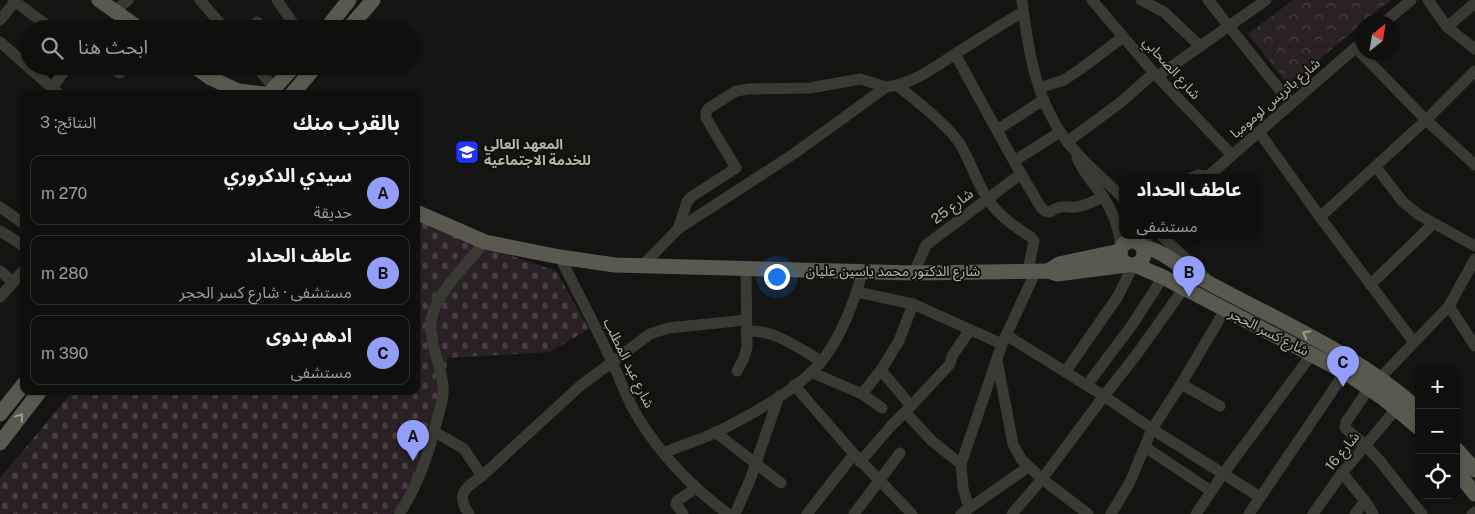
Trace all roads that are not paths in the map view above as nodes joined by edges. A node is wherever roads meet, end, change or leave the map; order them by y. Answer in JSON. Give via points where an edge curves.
{"nodes":[{"id":1,"x":99,"y":0,"type":"edge"},
{"id":2,"x":128,"y":0,"type":"edge"},
{"id":3,"x":200,"y":0,"type":"edge"},
{"id":4,"x":277,"y":0,"type":"edge"},
{"id":5,"x":350,"y":0,"type":"edge"},
{"id":6,"x":373,"y":0,"type":"edge"},
{"id":7,"x":1092,"y":0,"type":"edge"},
{"id":8,"x":1141,"y":0,"type":"edge"},
{"id":9,"x":1208,"y":0,"type":"edge"},
{"id":10,"x":1266,"y":0,"type":"edge"},
{"id":11,"x":1412,"y":0,"type":"edge"},
{"id":12,"x":1428,"y":0,"type":"edge"},
{"id":13,"x":14,"y":1,"type":"edge"},
{"id":14,"x":1475,"y":2,"type":"edge"},
{"id":15,"x":1021,"y":4,"type":"edge"},
{"id":16,"x":115,"y":11,"type":"junction"},
{"id":17,"x":1394,"y":15,"type":"edge"},
{"id":18,"x":0,"y":20,"type":"edge"},
{"id":19,"x":40,"y":20,"type":"edge"},
{"id":20,"x":128,"y":20,"type":"edge"},
{"id":21,"x":217,"y":20,"type":"edge"},
{"id":22,"x":291,"y":20,"type":"edge"},
{"id":23,"x":333,"y":20,"type":"edge"},
{"id":24,"x":356,"y":20,"type":"edge"},
{"id":25,"x":1228,"y":26,"type":"junction"},
{"id":26,"x":1447,"y":27,"type":"junction"},
{"id":27,"x":1123,"y":37,"type":"junction"},
{"id":28,"x":0,"y":42,"type":"edge"},
{"id":29,"x":1200,"y":46,"type":"junction"},
{"id":30,"x":1355,"y":48,"type":"edge"},
{"id":31,"x":1475,"y":49,"type":"edge"},
{"id":32,"x":956,"y":54,"type":"junction"},
{"id":33,"x":20,"y":60,"type":"edge"},
{"id":34,"x":1372,"y":60,"type":"edge"},
{"id":35,"x":1156,"y":74,"type":"junction"},
{"id":36,"x":38,"y":75,"type":"edge"},
{"id":37,"x":64,"y":75,"type":"edge"},
{"id":38,"x":207,"y":75,"type":"edge"},
{"id":39,"x":260,"y":75,"type":"edge"},
{"id":40,"x":285,"y":75,"type":"edge"},
{"id":41,"x":308,"y":75,"type":"edge"},
{"id":42,"x":1474,"y":75,"type":"edge"},
{"id":43,"x":211,"y":78,"type":"junction"},
{"id":44,"x":886,"y":86,"type":"junction"},
{"id":45,"x":898,"y":86,"type":"junction"},
{"id":46,"x":1038,"y":88,"type":"junction"},
{"id":47,"x":55,"y":90,"type":"edge"},
{"id":48,"x":56,"y":90,"type":"edge"},
{"id":49,"x":220,"y":90,"type":"edge"},
{"id":50,"x":236,"y":90,"type":"edge"},
{"id":51,"x":268,"y":90,"type":"edge"},
{"id":52,"x":271,"y":90,"type":"edge"},
{"id":53,"x":295,"y":90,"type":"edge"},
{"id":54,"x":1043,"y":100,"type":"junction"},
{"id":55,"x":1291,"y":104,"type":"junction"},
{"id":56,"x":1426,"y":120,"type":"junction"},
{"id":57,"x":997,"y":130,"type":"junction"},
{"id":58,"x":1060,"y":132,"type":"junction"},
{"id":59,"x":1259,"y":132,"type":"junction"},
{"id":60,"x":1067,"y":142,"type":"junction"},
{"id":61,"x":1075,"y":151,"type":"junction"},
{"id":62,"x":1232,"y":155,"type":"junction"},
{"id":63,"x":1014,"y":161,"type":"junction"},
{"id":64,"x":1475,"y":165,"type":"edge"},
{"id":65,"x":1376,"y":167,"type":"junction"},
{"id":66,"x":736,"y":168,"type":"junction"},
{"id":67,"x":1021,"y":174,"type":"junction"},
{"id":68,"x":1210,"y":174,"type":"edge"},
{"id":69,"x":747,"y":184,"type":"junction"},
{"id":70,"x":1119,"y":194,"type":"edge"},
{"id":71,"x":1103,"y":197,"type":"junction"},
{"id":72,"x":987,"y":199,"type":"junction"},
{"id":73,"x":0,"y":207,"type":"edge"},
{"id":74,"x":420,"y":214,"type":"edge"},
{"id":75,"x":1320,"y":217,"type":"junction"},
{"id":76,"x":20,"y":221,"type":"edge"},
{"id":77,"x":1433,"y":224,"type":"junction"},
{"id":78,"x":1119,"y":227,"type":"edge"},
{"id":79,"x":678,"y":229,"type":"junction"},
{"id":80,"x":0,"y":231,"type":"edge"},
{"id":81,"x":1165,"y":239,"type":"edge"},
{"id":82,"x":485,"y":242,"type":"junction"},
{"id":83,"x":1144,"y":243,"type":"edge"},
{"id":84,"x":20,"y":244,"type":"edge"},
{"id":85,"x":1123,"y":244,"type":"edge"},
{"id":86,"x":1475,"y":246,"type":"edge"},
{"id":87,"x":560,"y":257,"type":"junction"},
{"id":88,"x":1475,"y":259,"type":"edge"},
{"id":89,"x":1131,"y":265,"type":"junction"},
{"id":90,"x":642,"y":266,"type":"junction"},
{"id":91,"x":746,"y":269,"type":"junction"},
{"id":92,"x":0,"y":271,"type":"edge"},
{"id":93,"x":1037,"y":271,"type":"junction"},
{"id":94,"x":862,"y":272,"type":"junction"},
{"id":95,"x":20,"y":274,"type":"edge"},
{"id":96,"x":914,"y":274,"type":"junction"},
{"id":97,"x":1163,"y":277,"type":"junction"},
{"id":98,"x":13,"y":282,"type":"junction"},
{"id":99,"x":1370,"y":285,"type":"junction"},
{"id":100,"x":1215,"y":286,"type":"junction"},
{"id":101,"x":1184,"y":288,"type":"junction"},
{"id":102,"x":857,"y":292,"type":"junction"},
{"id":103,"x":0,"y":297,"type":"edge"},
{"id":104,"x":913,"y":304,"type":"junction"},
{"id":105,"x":1449,"y":306,"type":"junction"},
{"id":106,"x":1226,"y":310,"type":"junction"},
{"id":107,"x":746,"y":325,"type":"junction"},
{"id":108,"x":970,"y":330,"type":"junction"},
{"id":109,"x":1004,"y":340,"type":"junction"},
{"id":110,"x":1413,"y":341,"type":"junction"},
{"id":111,"x":1475,"y":346,"type":"edge"},
{"id":112,"x":1312,"y":354,"type":"junction"},
{"id":113,"x":997,"y":360,"type":"junction"},
{"id":114,"x":612,"y":361,"type":"junction"},
{"id":115,"x":821,"y":361,"type":"junction"},
{"id":116,"x":882,"y":370,"type":"junction"},
{"id":117,"x":737,"y":371,"type":"dead end"},
{"id":118,"x":1066,"y":371,"type":"junction"},
{"id":119,"x":811,"y":372,"type":"junction"},
{"id":120,"x":1345,"y":372,"type":"junction"},
{"id":121,"x":1375,"y":382,"type":"junction"},
{"id":122,"x":1087,"y":384,"type":"junction"},
{"id":123,"x":1181,"y":384,"type":"junction"},
{"id":124,"x":794,"y":385,"type":"junction"},
{"id":125,"x":20,"y":389,"type":"edge"},
{"id":126,"x":862,"y":394,"type":"junction"},
{"id":127,"x":37,"y":395,"type":"edge"},
{"id":128,"x":779,"y":396,"type":"junction"},
{"id":129,"x":1104,"y":396,"type":"junction"},
{"id":130,"x":1220,"y":406,"type":"dead end"},
{"id":131,"x":882,"y":408,"type":"dead end"},
{"id":132,"x":1397,"y":408,"type":"junction"},
{"id":133,"x":908,"y":409,"type":"junction"},
{"id":134,"x":1417,"y":409,"type":"edge"},
{"id":135,"x":0,"y":414,"type":"edge"},
{"id":136,"x":1415,"y":424,"type":"edge"},
{"id":137,"x":1152,"y":429,"type":"junction"},
{"id":138,"x":434,"y":432,"type":"junction"},
{"id":139,"x":715,"y":432,"type":"junction"},
{"id":140,"x":1,"y":440,"type":"edge"},
{"id":141,"x":1365,"y":445,"type":"junction"},
{"id":142,"x":1145,"y":447,"type":"junction"},
{"id":143,"x":1460,"y":452,"type":"edge"},
{"id":144,"x":664,"y":453,"type":"junction"},
{"id":145,"x":900,"y":453,"type":"dead end"},
{"id":146,"x":857,"y":458,"type":"junction"},
{"id":147,"x":754,"y":463,"type":"junction"},
{"id":148,"x":961,"y":464,"type":"junction"},
{"id":149,"x":1028,"y":467,"type":"junction"},
{"id":150,"x":1475,"y":469,"type":"edge"},
{"id":151,"x":1342,"y":473,"type":"junction"},
{"id":152,"x":1223,"y":474,"type":"junction"},
{"id":153,"x":1460,"y":475,"type":"edge"},
{"id":154,"x":482,"y":476,"type":"junction"},
{"id":155,"x":1042,"y":479,"type":"junction"},
{"id":156,"x":879,"y":480,"type":"junction"},
{"id":157,"x":781,"y":482,"type":"dead end"},
{"id":158,"x":696,"y":488,"type":"junction"},
{"id":159,"x":1212,"y":491,"type":"junction"},
{"id":160,"x":1475,"y":494,"type":"edge"},
{"id":161,"x":1260,"y":497,"type":"junction"},
{"id":162,"x":1365,"y":501,"type":"junction"},
{"id":163,"x":965,"y":511,"type":"edge"},
{"id":164,"x":399,"y":514,"type":"edge"},
{"id":165,"x":470,"y":514,"type":"edge"},
{"id":166,"x":684,"y":514,"type":"edge"},
{"id":167,"x":728,"y":514,"type":"edge"},
{"id":168,"x":807,"y":514,"type":"edge"},
{"id":169,"x":854,"y":514,"type":"edge"},
{"id":170,"x":912,"y":514,"type":"edge"},
{"id":171,"x":1012,"y":514,"type":"edge"},
{"id":172,"x":1088,"y":514,"type":"edge"},
{"id":173,"x":1112,"y":514,"type":"edge"},
{"id":174,"x":1196,"y":514,"type":"edge"},
{"id":175,"x":1249,"y":514,"type":"edge"},
{"id":176,"x":1313,"y":514,"type":"edge"},
{"id":177,"x":1355,"y":514,"type":"edge"},
{"id":178,"x":1373,"y":514,"type":"edge"},
{"id":179,"x":1422,"y":514,"type":"edge"}],
"edges":[{"from":1,"to":16,"type":"main road"},
{"from":2,"to":16,"type":"street"},
{"from":3,"to":21,"type":"street"},
{"from":4,"to":22,"type":"street"},
{"from":5,"to":23,"type":"main road"},
{"from":6,"to":24,"type":"main road"},
{"from":7,"to":27,"type":"street","name":"شارع الصحابي"},
{"from":8,"to":29,"type":"street","via":[[1164,12]]},
{"from":9,"to":25,"type":"street"},
{"from":10,"to":25,"type":"street"},
{"from":11,"to":17,"type":"street"},
{"from":12,"to":26,"type":"street"},
{"from":13,"to":18,"type":"street"},
{"from":13,"to":19,"type":"street"},
{"from":14,"to":26,"type":"street"},
{"from":15,"to":32,"type":"street"},
{"from":15,"to":46,"type":"street"},
{"from":16,"to":20,"type":"main road"},
{"from":25,"to":29,"type":"street"},
{"from":25,"to":55,"type":"street"},
{"from":26,"to":31,"type":"street"},
{"from":27,"to":35,"type":"street","name":"شارع الصحابي"},
{"from":27,"to":46,"type":"street","via":[[1064,80]]},
{"from":28,"to":33,"type":"street"},
{"from":29,"to":35,"type":"street"},
{"from":30,"to":55,"type":"street","name":"شارع باتريس لومومبا"},
{"from":32,"to":45,"type":"street"},
{"from":32,"to":57,"type":"street"},
{"from":34,"to":56,"type":"street"},
{"from":35,"to":60,"type":"street"},
{"from":35,"to":62,"type":"street","name":"شارع الصحابي"},
{"from":36,"to":47,"type":"street"},
{"from":37,"to":48,"type":"street"},
{"from":38,"to":43,"type":"main road"},
{"from":39,"to":51,"type":"street"},
{"from":40,"to":52,"type":"main road"},
{"from":41,"to":53,"type":"main road"},
{"from":42,"to":56,"type":"street"},
{"from":43,"to":49,"type":"main road"},
{"from":43,"to":50,"type":"main road"},
{"from":44,"to":45,"type":"street"},
{"from":44,"to":66,"type":"street","via":[[860,79],[810,88],[736,91],[706,112],[712,132]]},
{"from":44,"to":69,"type":"street"},
{"from":45,"to":72,"type":"street","via":[[956,138]]},
{"from":46,"to":54,"type":"street"},
{"from":54,"to":57,"type":"street"},
{"from":54,"to":58,"type":"street"},
{"from":55,"to":59,"type":"street","name":"شارع باتريس لومومبا"},
{"from":56,"to":64,"type":"street"},
{"from":56,"to":65,"type":"street"},
{"from":57,"to":63,"type":"street"},
{"from":58,"to":60,"type":"street"},
{"from":58,"to":63,"type":"street"},
{"from":59,"to":62,"type":"street","name":"شارع باتريس لومومبا"},
{"from":59,"to":75,"type":"street"},
{"from":60,"to":61,"type":"street"},
{"from":61,"to":70,"type":"street"},
{"from":61,"to":71,"type":"street","via":[[1082,168]]},
{"from":62,"to":68,"type":"street","name":"شارع باتريس لومومبا"},
{"from":63,"to":67,"type":"street"},
{"from":65,"to":75,"type":"street"},
{"from":65,"to":77,"type":"street","via":[[1404,202]]},
{"from":66,"to":69,"type":"street"},
{"from":66,"to":79,"type":"street","via":[[691,197]]},
{"from":67,"to":71,"type":"street","via":[[1045,211],[1081,206]]},
{"from":67,"to":72,"type":"street","name":"شارع 25"},
{"from":69,"to":79,"type":"street"},
{"from":71,"to":78,"type":"street"},
{"from":72,"to":93,"type":"street","via":[[1002,216],[1034,241]]},
{"from":72,"to":96,"type":"street","name":"شارع 25","via":[[926,245]]},
{"from":73,"to":76,"type":"street"},
{"from":74,"to":82,"type":"main road","name":"شارع الدكتور محمد ياسين عليان"},
{"from":75,"to":99,"type":"street"},
{"from":77,"to":86,"type":"street"},
{"from":77,"to":99,"type":"street"},
{"from":79,"to":90,"type":"street"},
{"from":80,"to":84,"type":"street"},
{"from":81,"to":100,"type":"street"},
{"from":82,"to":87,"type":"main road","name":"شارع الدكتور محمد ياسين عليان"},
{"from":82,"to":138,"type":"street","via":[[433,312],[430,326],[443,390]]},
{"from":83,"to":85,"type":"main road","via":[[1133,241]]},
{"from":83,"to":89,"type":"main road","via":[[1143,258]]},
{"from":83,"to":100,"type":"main road","name":"شارع كسر الحجر"},
{"from":85,"to":89,"type":"main road","via":[[1121,259]]},
{"from":85,"to":93,"type":"main road","name":"شارع الدكتور محمد ياسين عليان"},
{"from":87,"to":90,"type":"main road","name":"شارع الدكتور محمد ياسين عليان"},
{"from":87,"to":114,"type":"street","name":"شارع عبد المطلب"},
{"from":88,"to":105,"type":"street"},
{"from":89,"to":93,"type":"main road","name":"شارع الدكتور محمد ياسين عليان","via":[[1057,274]]},
{"from":89,"to":97,"type":"main road","name":"شارع كسر الحجر"},
{"from":89,"to":118,"type":"street","via":[[1118,296]]},
{"from":90,"to":91,"type":"main road","name":"شارع الدكتور محمد ياسين عليان"},
{"from":91,"to":94,"type":"main road","name":"شارع الدكتور محمد ياسين عليان"},
{"from":91,"to":107,"type":"street"},
{"from":92,"to":98,"type":"street"},
{"from":93,"to":96,"type":"main road","name":"شارع الدكتور محمد ياسين عليان"},
{"from":93,"to":109,"type":"street"},
{"from":94,"to":96,"type":"main road","name":"شارع الدكتور محمد ياسين عليان"},
{"from":94,"to":102,"type":"street"},
{"from":95,"to":98,"type":"street"},
{"from":97,"to":101,"type":"main road","name":"شارع كسر الحجر"},
{"from":97,"to":122,"type":"street","via":[[1132,325]]},
{"from":98,"to":103,"type":"street"},
{"from":99,"to":110,"type":"street"},
{"from":121,"to":100,"type":"main road","name":"شارع كسر الحجر","one_way":true,"via":[[1339,352]]},
{"from":101,"to":106,"type":"main road","name":"شارع كسر الحجر"},
{"from":101,"to":129,"type":"street"},
{"from":102,"to":104,"type":"street"},
{"from":102,"to":115,"type":"street","via":[[835,340]]},
{"from":104,"to":108,"type":"street"},
{"from":104,"to":116,"type":"street","via":[[903,332]]},
{"from":105,"to":110,"type":"street"},
{"from":105,"to":111,"type":"street"},
{"from":106,"to":112,"type":"main road","name":"شارع كسر الحجر"},
{"from":106,"to":123,"type":"street"},
{"from":107,"to":114,"type":"street","via":[[657,330]]},
{"from":107,"to":115,"type":"street","via":[[772,334]]},
{"from":107,"to":117,"type":"street","via":[[746,352]]},
{"from":108,"to":109,"type":"street"},
{"from":108,"to":133,"type":"street","via":[[950,364]]},
{"from":109,"to":113,"type":"street"},
{"from":109,"to":118,"type":"street"},
{"from":110,"to":121,"type":"street"},
{"from":112,"to":120,"type":"main road","name":"شارع كسر الحجر"},
{"from":112,"to":152,"type":"street"},
{"from":113,"to":148,"type":"street"},
{"from":113,"to":149,"type":"street","via":[[1013,444]]},
{"from":114,"to":144,"type":"street","name":"شارع عبد المطلب","via":[[638,419]]},
{"from":114,"to":154,"type":"street"},
{"from":115,"to":119,"type":"street"},
{"from":116,"to":126,"type":"street"},
{"from":116,"to":133,"type":"street"},
{"from":118,"to":122,"type":"street"},
{"from":119,"to":124,"type":"street"},
{"from":119,"to":126,"type":"street"},
{"from":120,"to":121,"type":"main road","name":"شارع كسر الحجر"},
{"from":120,"to":161,"type":"street"},
{"from":121,"to":132,"type":"main road","name":"شارع كسر الحجر"},
{"from":121,"to":134,"type":"main road","name":"شارع كسر الحجر"},
{"from":121,"to":141,"type":"street","via":[[1345,428]]},
{"from":122,"to":129,"type":"street"},
{"from":123,"to":130,"type":"street"},
{"from":123,"to":137,"type":"street"},
{"from":124,"to":128,"type":"street"},
{"from":124,"to":146,"type":"street"},
{"from":125,"to":135,"type":"main road"},
{"from":126,"to":131,"type":"street"},
{"from":140,"to":127,"type":"main road","one_way":true},
{"from":128,"to":139,"type":"street"},
{"from":128,"to":147,"type":"street"},
{"from":129,"to":137,"type":"street"},
{"from":129,"to":155,"type":"street"},
{"from":132,"to":136,"type":"main road","name":"شارع كسر الحجر"},
{"from":132,"to":141,"type":"street","name":"شارع 16"},
{"from":133,"to":146,"type":"street"},
{"from":133,"to":148,"type":"street","via":[[932,441]]},
{"from":137,"to":142,"type":"street"},
{"from":137,"to":152,"type":"street"},
{"from":138,"to":154,"type":"street","via":[[464,449]]},
{"from":138,"to":164,"type":"street","via":[[422,470]]},
{"from":139,"to":144,"type":"street"},
{"from":139,"to":147,"type":"street"},
{"from":141,"to":151,"type":"street","name":"شارع 16"},
{"from":141,"to":179,"type":"street"},
{"from":142,"to":159,"type":"street"},
{"from":142,"to":173,"type":"street"},
{"from":143,"to":150,"type":"main road"},
{"from":144,"to":158,"type":"street","name":"شارع عبد المطلب"},
{"from":145,"to":156,"type":"street"},
{"from":146,"to":156,"type":"street"},
{"from":146,"to":168,"type":"street"},
{"from":147,"to":157,"type":"street"},
{"from":147,"to":167,"type":"street","via":[[750,480]]},
{"from":148,"to":163,"type":"street"},
{"from":149,"to":155,"type":"street"},
{"from":149,"to":163,"type":"street"},
{"from":151,"to":162,"type":"street"},
{"from":151,"to":176,"type":"street","name":"شارع 16"},
{"from":152,"to":159,"type":"street"},
{"from":152,"to":161,"type":"street"},
{"from":153,"to":160,"type":"main road"},
{"from":154,"to":165,"type":"street","via":[[463,493],[462,500]]},
{"from":155,"to":171,"type":"street"},
{"from":155,"to":172,"type":"street"},
{"from":156,"to":169,"type":"street"},
{"from":156,"to":170,"type":"street"},
{"from":158,"to":166,"type":"street","via":[[677,501]]},
{"from":158,"to":167,"type":"street","name":"شارع عبد المطلب"},
{"from":159,"to":174,"type":"street"},
{"from":161,"to":175,"type":"street"},
{"from":162,"to":177,"type":"street"},
{"from":162,"to":178,"type":"street"}]}
